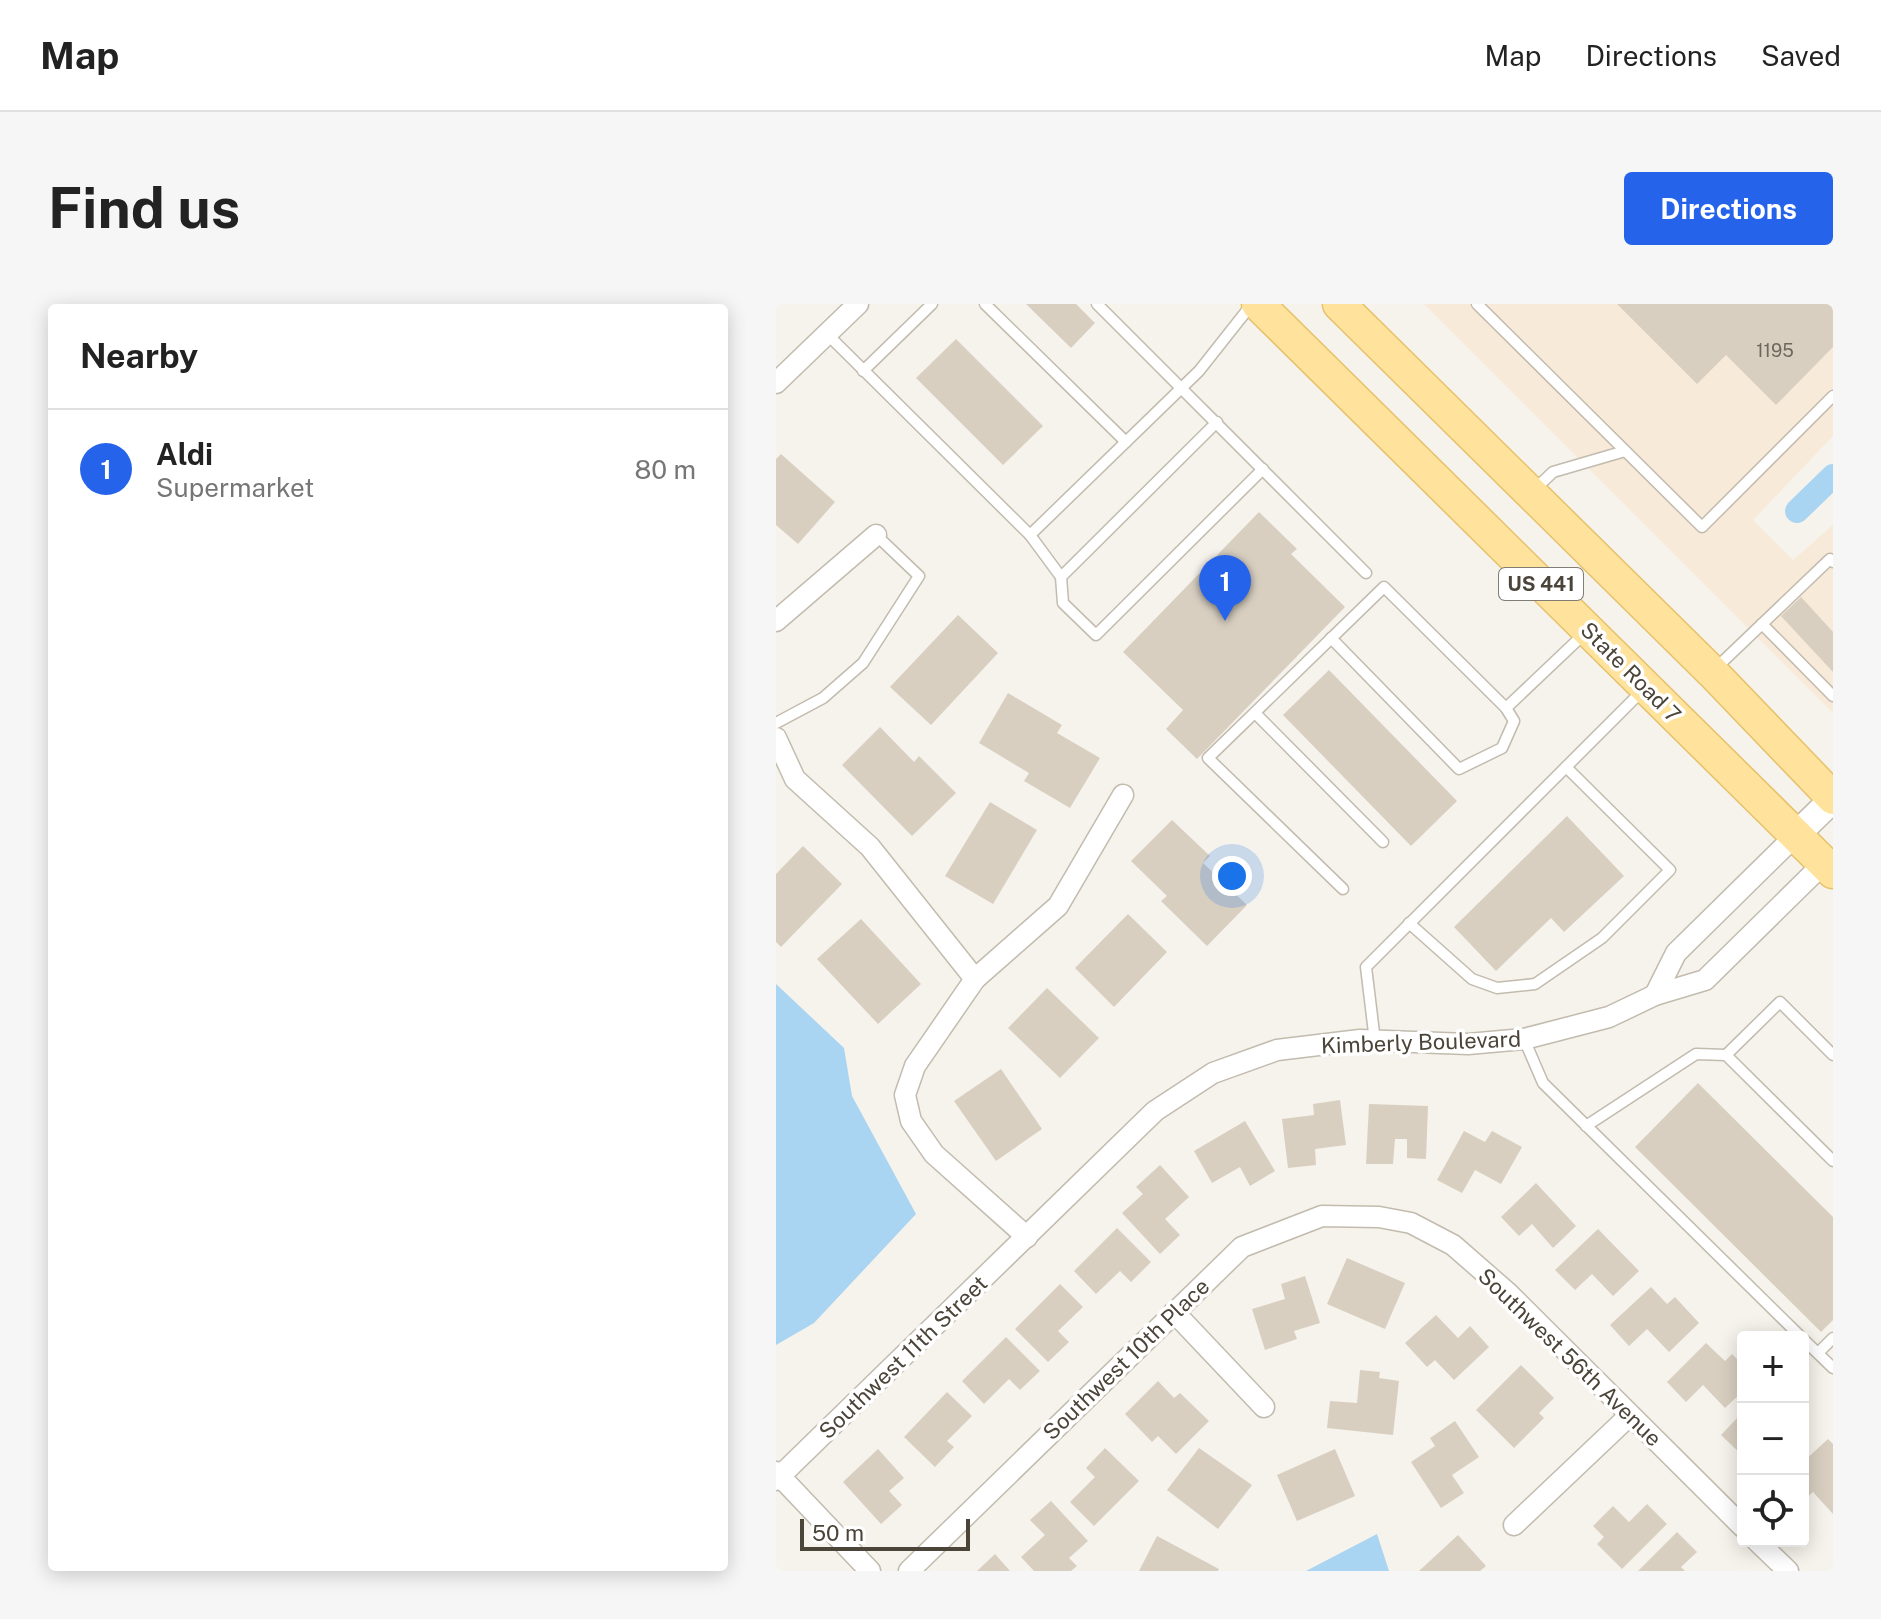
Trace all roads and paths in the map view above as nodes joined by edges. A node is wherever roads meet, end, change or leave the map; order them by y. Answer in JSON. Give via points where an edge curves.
{"nodes":[{"id":1,"x":858,"y":304,"type":"edge"},
{"id":2,"x":932,"y":304,"type":"edge"},
{"id":3,"x":985,"y":304,"type":"edge"},
{"id":4,"x":1097,"y":304,"type":"edge"},
{"id":5,"x":1252,"y":304,"type":"edge"},
{"id":6,"x":1258,"y":304,"type":"edge"},
{"id":7,"x":1339,"y":304,"type":"edge"},
{"id":8,"x":1477,"y":304,"type":"edge"},
{"id":9,"x":827,"y":334,"type":"junction"},
{"id":10,"x":863,"y":371,"type":"junction"},
{"id":11,"x":776,"y":383,"type":"edge"},
{"id":12,"x":1182,"y":387,"type":"junction"},
{"id":13,"x":1833,"y":396,"type":"edge"},
{"id":14,"x":1217,"y":422,"type":"junction"},
{"id":15,"x":1126,"y":442,"type":"junction"},
{"id":16,"x":1625,"y":451,"type":"junction"},
{"id":17,"x":1263,"y":469,"type":"junction"},
{"id":18,"x":1531,"y":493,"type":"junction"},
{"id":19,"x":876,"y":535,"type":"joint"},
{"id":20,"x":1030,"y":535,"type":"junction"},
{"id":21,"x":1833,"y":562,"type":"edge"},
{"id":22,"x":1366,"y":573,"type":"dead end"},
{"id":23,"x":1061,"y":577,"type":"junction"},
{"id":24,"x":776,"y":621,"type":"edge"},
{"id":25,"x":1762,"y":624,"type":"junction"},
{"id":26,"x":1588,"y":630,"type":"junction"},
{"id":27,"x":1331,"y":638,"type":"junction"},
{"id":28,"x":1712,"y":672,"type":"junction"},
{"id":29,"x":1646,"y":687,"type":"junction"},
{"id":30,"x":1833,"y":696,"type":"edge"},
{"id":31,"x":1506,"y":708,"type":"junction"},
{"id":32,"x":1255,"y":713,"type":"junction"},
{"id":33,"x":776,"y":723,"type":"edge"},
{"id":34,"x":776,"y":738,"type":"edge"},
{"id":35,"x":1566,"y":767,"type":"junction"},
{"id":36,"x":1123,"y":795,"type":"dead end"},
{"id":37,"x":1833,"y":798,"type":"edge"},
{"id":38,"x":1796,"y":835,"type":"junction"},
{"id":39,"x":1383,"y":842,"type":"dead end"},
{"id":40,"x":1830,"y":863,"type":"edge"},
{"id":41,"x":1343,"y":889,"type":"dead end"},
{"id":42,"x":1409,"y":923,"type":"junction"},
{"id":43,"x":975,"y":979,"type":"junction"},
{"id":44,"x":1655,"y":995,"type":"junction"},
{"id":45,"x":1524,"y":1039,"type":"junction"},
{"id":46,"x":1375,"y":1041,"type":"junction"},
{"id":47,"x":1277,"y":1050,"type":"joint"},
{"id":48,"x":1726,"y":1055,"type":"junction"},
{"id":49,"x":1833,"y":1055,"type":"edge"},
{"id":50,"x":1586,"y":1126,"type":"junction"},
{"id":51,"x":1833,"y":1161,"type":"edge"},
{"id":52,"x":1379,"y":1217,"type":"joint"},
{"id":53,"x":1027,"y":1237,"type":"junction"},
{"id":54,"x":1174,"y":1312,"type":"junction"},
{"id":55,"x":1795,"y":1331,"type":"edge"},
{"id":56,"x":1833,"y":1338,"type":"edge"},
{"id":57,"x":1809,"y":1345,"type":"edge"},
{"id":58,"x":1818,"y":1353,"type":"junction"},
{"id":59,"x":1833,"y":1368,"type":"edge"},
{"id":60,"x":1264,"y":1407,"type":"dead end"},
{"id":61,"x":1629,"y":1416,"type":"junction"},
{"id":62,"x":777,"y":1476,"type":"edge"},
{"id":63,"x":1737,"y":1521,"type":"edge"},
{"id":64,"x":1514,"y":1525,"type":"dead end"},
{"id":65,"x":1763,"y":1547,"type":"edge"},
{"id":66,"x":870,"y":1571,"type":"edge"},
{"id":67,"x":909,"y":1571,"type":"edge"},
{"id":68,"x":1788,"y":1571,"type":"edge"}],
"edges":[{"from":1,"to":9,"type":"street"},
{"from":2,"to":10,"type":"lane"},
{"from":3,"to":15,"type":"lane"},
{"from":4,"to":12,"type":"lane"},
{"from":5,"to":12,"type":"lane"},
{"from":6,"to":26,"type":"main road","name":"State Road 7","number":"US 441"},
{"from":7,"to":18,"type":"main road","number":"US 441"},
{"from":8,"to":16,"type":"lane"},
{"from":9,"to":10,"type":"lane"},
{"from":9,"to":11,"type":"street"},
{"from":10,"to":20,"type":"lane"},
{"from":12,"to":14,"type":"lane"},
{"from":12,"to":15,"type":"lane"},
{"from":13,"to":16,"type":"lane","via":[[1702,527]]},
{"from":14,"to":17,"type":"lane"},
{"from":14,"to":23,"type":"lane"},
{"from":15,"to":20,"type":"lane"},
{"from":16,"to":18,"type":"lane","via":[[1553,472]]},
{"from":17,"to":22,"type":"lane"},
{"from":17,"to":23,"type":"lane","via":[[1096,635],[1063,603]]},
{"from":18,"to":28,"type":"main road","number":"US 441"},
{"from":19,"to":24,"type":"street"},
{"from":19,"to":33,"type":"lane","via":[[919,576],[863,663],[823,698]]},
{"from":20,"to":23,"type":"lane"},
{"from":21,"to":25,"type":"lane","via":[[1830,559]]},
{"from":25,"to":28,"type":"lane"},
{"from":25,"to":30,"type":"lane"},
{"from":26,"to":29,"type":"main road","name":"State Road 7","number":"US 441"},
{"from":26,"to":31,"type":"lane"},
{"from":27,"to":31,"type":"lane","via":[[1384,587]]},
{"from":27,"to":31,"type":"lane","via":[[1459,769],[1502,748],[1514,721]]},
{"from":27,"to":32,"type":"lane"},
{"from":28,"to":37,"type":"main road","number":"US 441"},
{"from":29,"to":35,"type":"lane"},
{"from":29,"to":38,"type":"main road","name":"State Road 7","number":"US 441"},
{"from":32,"to":39,"type":"lane"},
{"from":32,"to":41,"type":"lane","via":[[1208,758]]},
{"from":34,"to":43,"type":"street","via":[[795,779],[870,847]]},
{"from":35,"to":42,"type":"lane"},
{"from":35,"to":42,"type":"lane","via":[[1670,870],[1611,929],[1535,984],[1497,988],[1472,979]]},
{"from":36,"to":43,"type":"street","via":[[1058,906]]},
{"from":37,"to":38,"type":"street"},
{"from":38,"to":40,"type":"main road","name":"State Road 7","number":"US 441"},
{"from":38,"to":44,"type":"street","via":[[1676,953]]},
{"from":40,"to":44,"type":"street","name":"Kimberly Boulevard","via":[[1705,980]]},
{"from":42,"to":46,"type":"lane","via":[[1366,967]]},
{"from":43,"to":53,"type":"street","via":[[915,1066],[905,1095],[911,1121],[934,1154]]},
{"from":44,"to":45,"type":"street","name":"Kimberly Boulevard","via":[[1609,1017]]},
{"from":45,"to":46,"type":"street","name":"Kimberly Boulevard","via":[[1468,1044]]},
{"from":45,"to":50,"type":"lane","via":[[1543,1083]]},
{"from":46,"to":47,"type":"street","name":"Kimberly Boulevard"},
{"from":47,"to":53,"type":"street","name":"Southwest 11th Street","via":[[1213,1073],[1155,1111]]},
{"from":48,"to":49,"type":"lane","via":[[1780,1002]]},
{"from":48,"to":50,"type":"lane","via":[[1696,1054]]},
{"from":48,"to":51,"type":"lane"},
{"from":50,"to":55,"type":"lane"},
{"from":52,"to":54,"type":"street","name":"Southwest 10th Place","via":[[1322,1216],[1242,1247]]},
{"from":52,"to":61,"type":"street","name":"Southwest 56th Avenue","via":[[1411,1223],[1453,1245]]},
{"from":53,"to":62,"type":"street","name":"Southwest 11th Street"},
{"from":54,"to":60,"type":"street"},
{"from":54,"to":67,"type":"street","name":"Southwest 10th Place"},
{"from":56,"to":58,"type":"lane"},
{"from":57,"to":58,"type":"lane"},
{"from":58,"to":59,"type":"lane"},
{"from":61,"to":63,"type":"street","name":"Southwest 56th Avenue"},
{"from":61,"to":64,"type":"street"},
{"from":62,"to":66,"type":"street"},
{"from":65,"to":68,"type":"street"}]}
